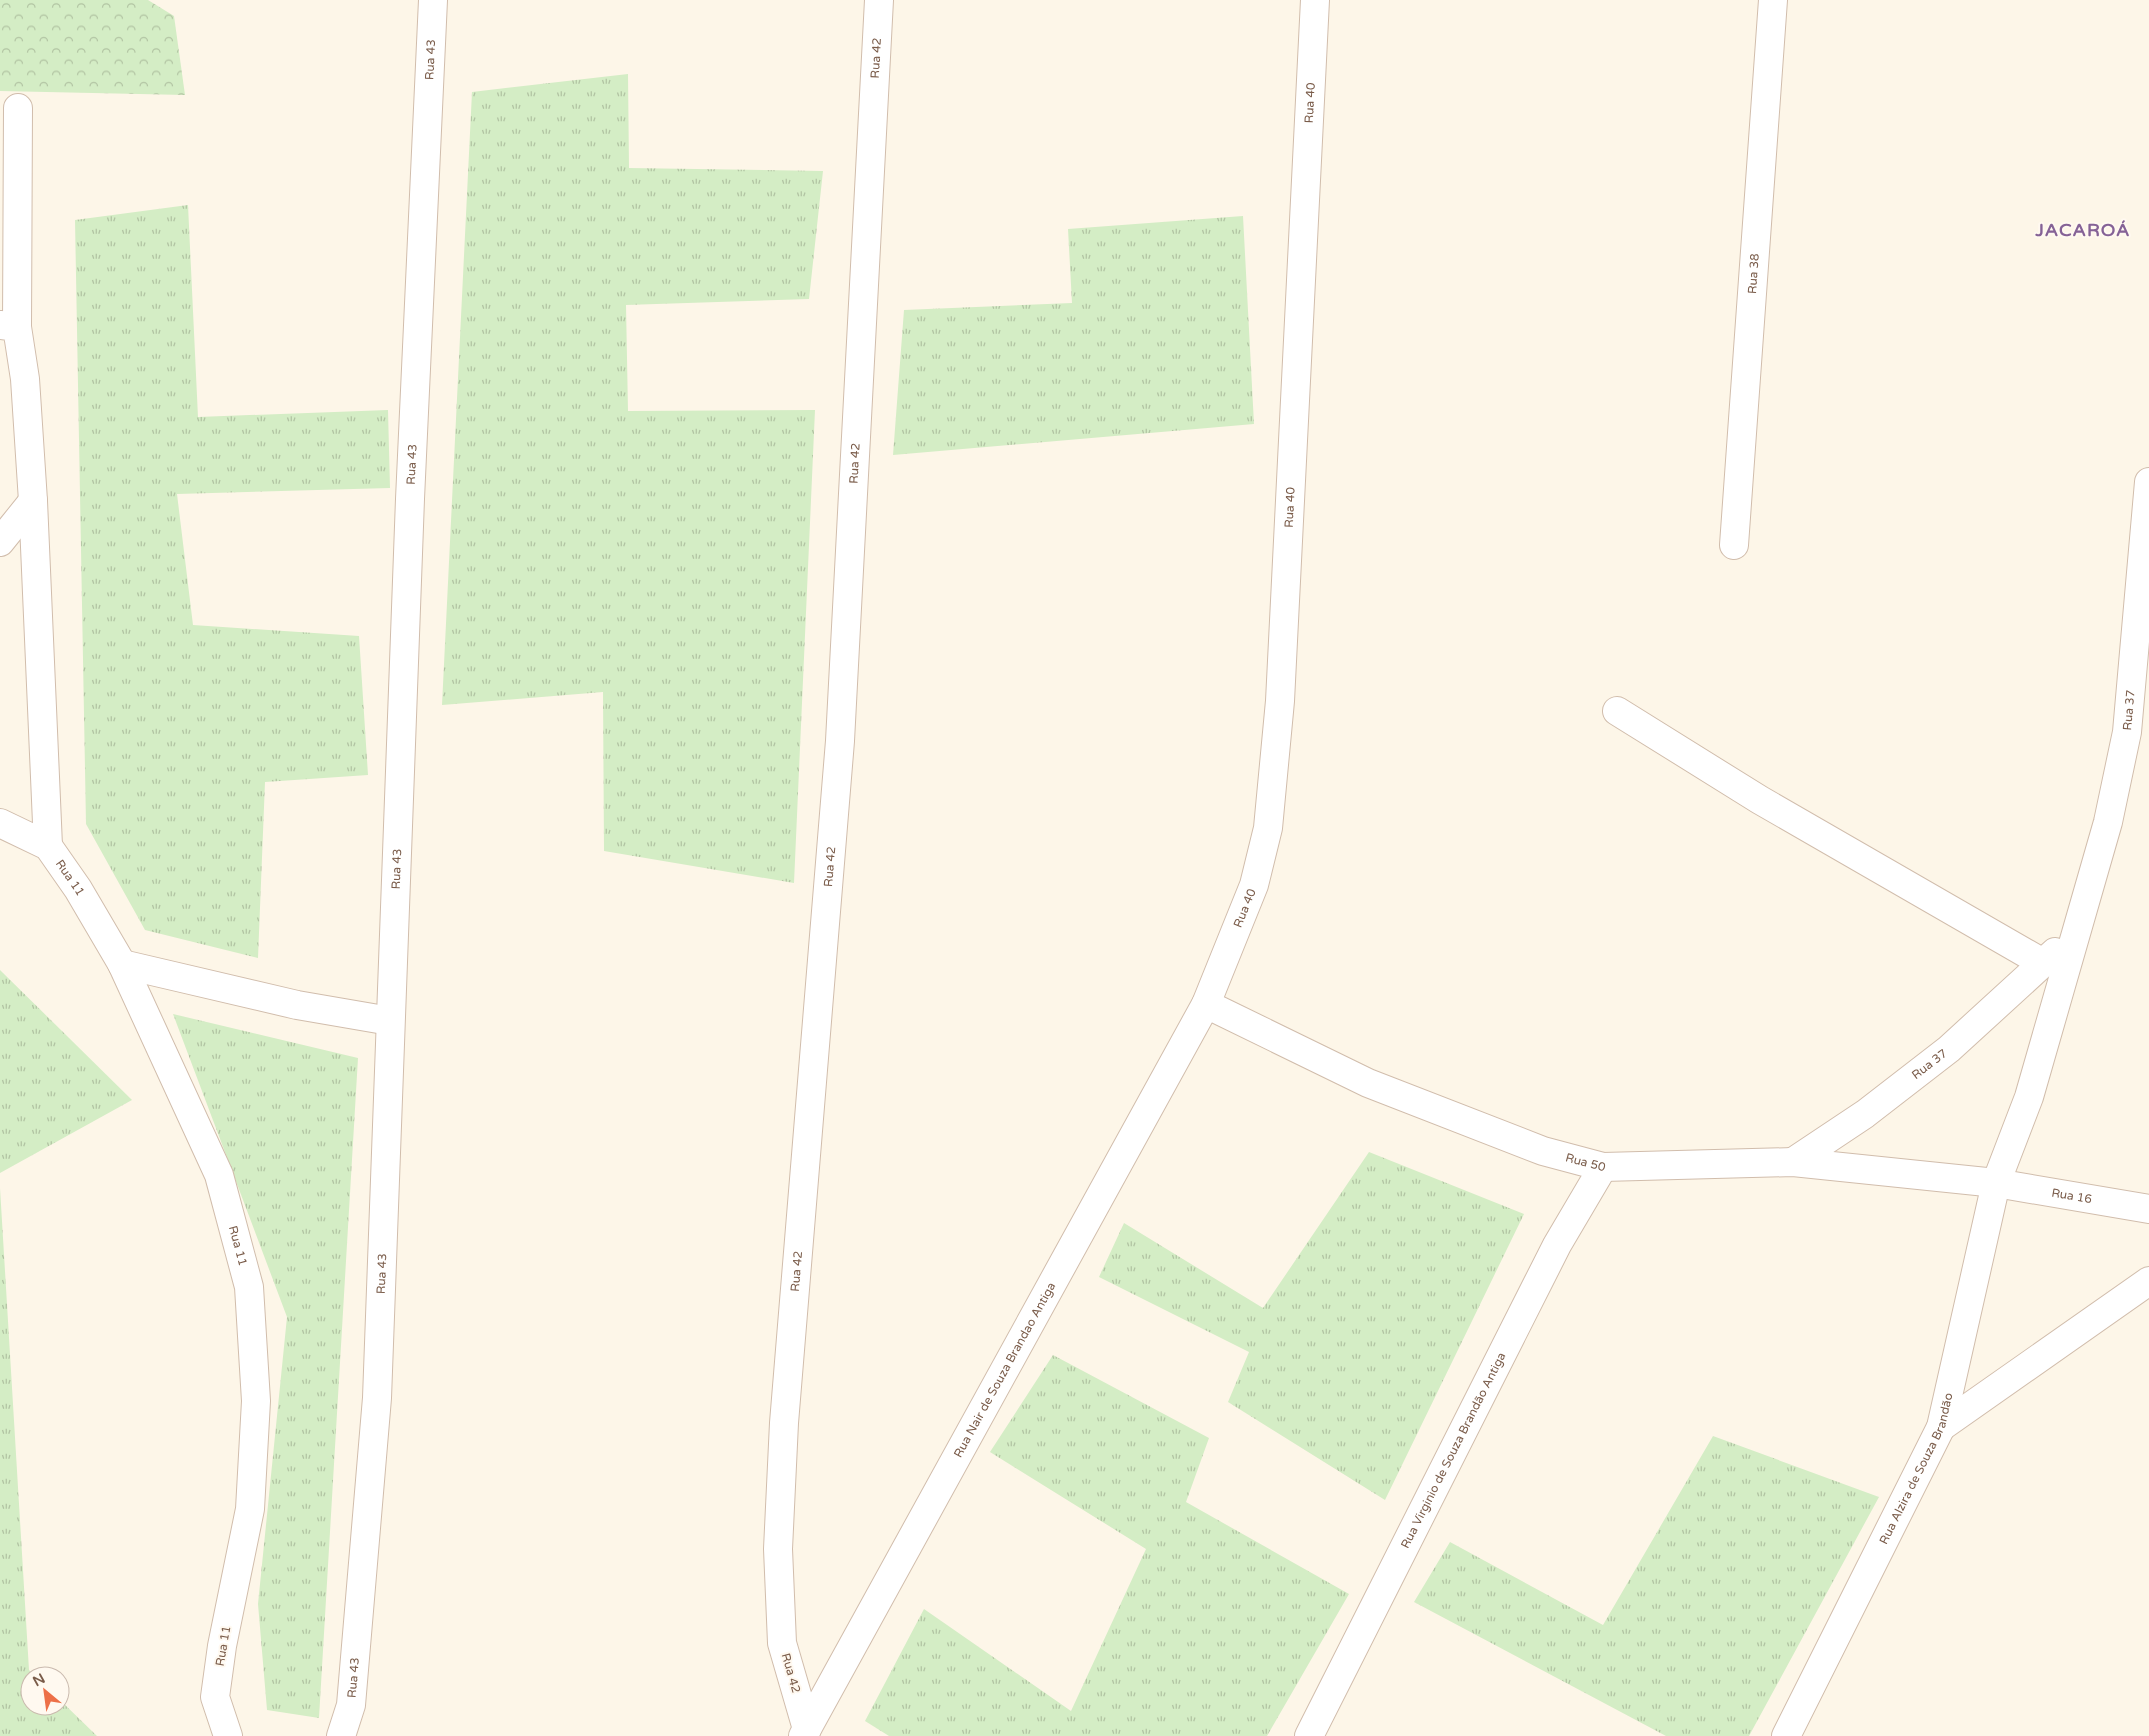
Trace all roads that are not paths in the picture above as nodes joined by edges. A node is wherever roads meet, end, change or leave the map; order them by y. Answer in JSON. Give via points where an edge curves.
{"nodes":[{"id":1,"x":433,"y":0,"type":"edge"},
{"id":2,"x":879,"y":0,"type":"edge"},
{"id":3,"x":1315,"y":0,"type":"edge"},
{"id":4,"x":1773,"y":0,"type":"edge"},
{"id":5,"x":18,"y":108,"type":"dead end"},
{"id":6,"x":9,"y":326,"type":"edge"},
{"id":7,"x":2149,"y":482,"type":"edge"},
{"id":8,"x":33,"y":501,"type":"junction"},
{"id":9,"x":0,"y":542,"type":"edge"},
{"id":10,"x":1734,"y":546,"type":"dead end"},
{"id":11,"x":1617,"y":711,"type":"dead end"},
{"id":12,"x":2138,"y":734,"type":"edge"},
{"id":13,"x":0,"y":823,"type":"edge"},
{"id":14,"x":48,"y":846,"type":"junction"},
{"id":15,"x":2075,"y":934,"type":"junction"},
{"id":16,"x":2043,"y":963,"type":"junction"},
{"id":17,"x":122,"y":964,"type":"junction"},
{"id":18,"x":1206,"y":1004,"type":"junction"},
{"id":19,"x":390,"y":1021,"type":"junction"},
{"id":20,"x":1793,"y":1162,"type":"junction"},
{"id":21,"x":1603,"y":1167,"type":"junction"},
{"id":22,"x":1996,"y":1183,"type":"junction"},
{"id":23,"x":2149,"y":1210,"type":"edge"},
{"id":24,"x":2149,"y":1281,"type":"edge"},
{"id":25,"x":1941,"y":1427,"type":"junction"},
{"id":26,"x":805,"y":1732,"type":"edge"},
{"id":27,"x":228,"y":1736,"type":"edge"},
{"id":28,"x":341,"y":1736,"type":"edge"},
{"id":29,"x":1309,"y":1736,"type":"edge"},
{"id":30,"x":1786,"y":1736,"type":"edge"}],
"edges":[{"from":1,"to":19,"type":"street","name":"Rua 43"},
{"from":2,"to":26,"type":"street","name":"Rua 42","via":[[840,741],[784,1414],[778,1549],[782,1643]]},
{"from":3,"to":18,"type":"street","name":"Rua 40","via":[[1280,701],[1268,828],[1254,885]]},
{"from":4,"to":10,"type":"street","name":"Rua 38"},
{"from":5,"to":6,"type":"street"},
{"from":6,"to":8,"type":"street","via":[[25,379]]},
{"from":7,"to":12,"type":"street","name":"Rua 37"},
{"from":8,"to":9,"type":"street"},
{"from":8,"to":14,"type":"street"},
{"from":11,"to":16,"type":"street","via":[[1760,800]]},
{"from":12,"to":15,"type":"street","name":"Rua 37"},
{"from":13,"to":14,"type":"street","name":"Rua 11"},
{"from":14,"to":17,"type":"street","name":"Rua 11","via":[[78,889]]},
{"from":15,"to":16,"type":"street","name":"Rua 37"},
{"from":15,"to":22,"type":"street","name":"Rua 37","via":[[2029,1097]]},
{"from":16,"to":20,"type":"street","name":"Rua 37","via":[[1949,1049],[1864,1114]]},
{"from":17,"to":19,"type":"street","via":[[297,1005]]},
{"from":17,"to":27,"type":"street","name":"Rua 11","via":[[219,1175],[249,1287],[256,1401],[250,1509],[214,1697]]},
{"from":18,"to":21,"type":"street","name":"Rua 50","via":[[1368,1083],[1543,1151]]},
{"from":18,"to":26,"type":"street","name":"Rua Nair de Souza Brandao Antiga"},
{"from":19,"to":28,"type":"street","name":"Rua 43","via":[[377,1398],[350,1705]]},
{"from":20,"to":21,"type":"street","name":"Rua 50"},
{"from":20,"to":22,"type":"street","name":"Rua 50"},
{"from":21,"to":29,"type":"street","name":"Rua Virginio de Souza Brandão Antiga","via":[[1557,1245]]},
{"from":22,"to":23,"type":"street","name":"Rua 16"},
{"from":22,"to":25,"type":"street","name":"Rua Alzira de Souza Brandão"},
{"from":24,"to":25,"type":"street"},
{"from":25,"to":30,"type":"street","name":"Rua Alzira de Souza Brandão"}]}
